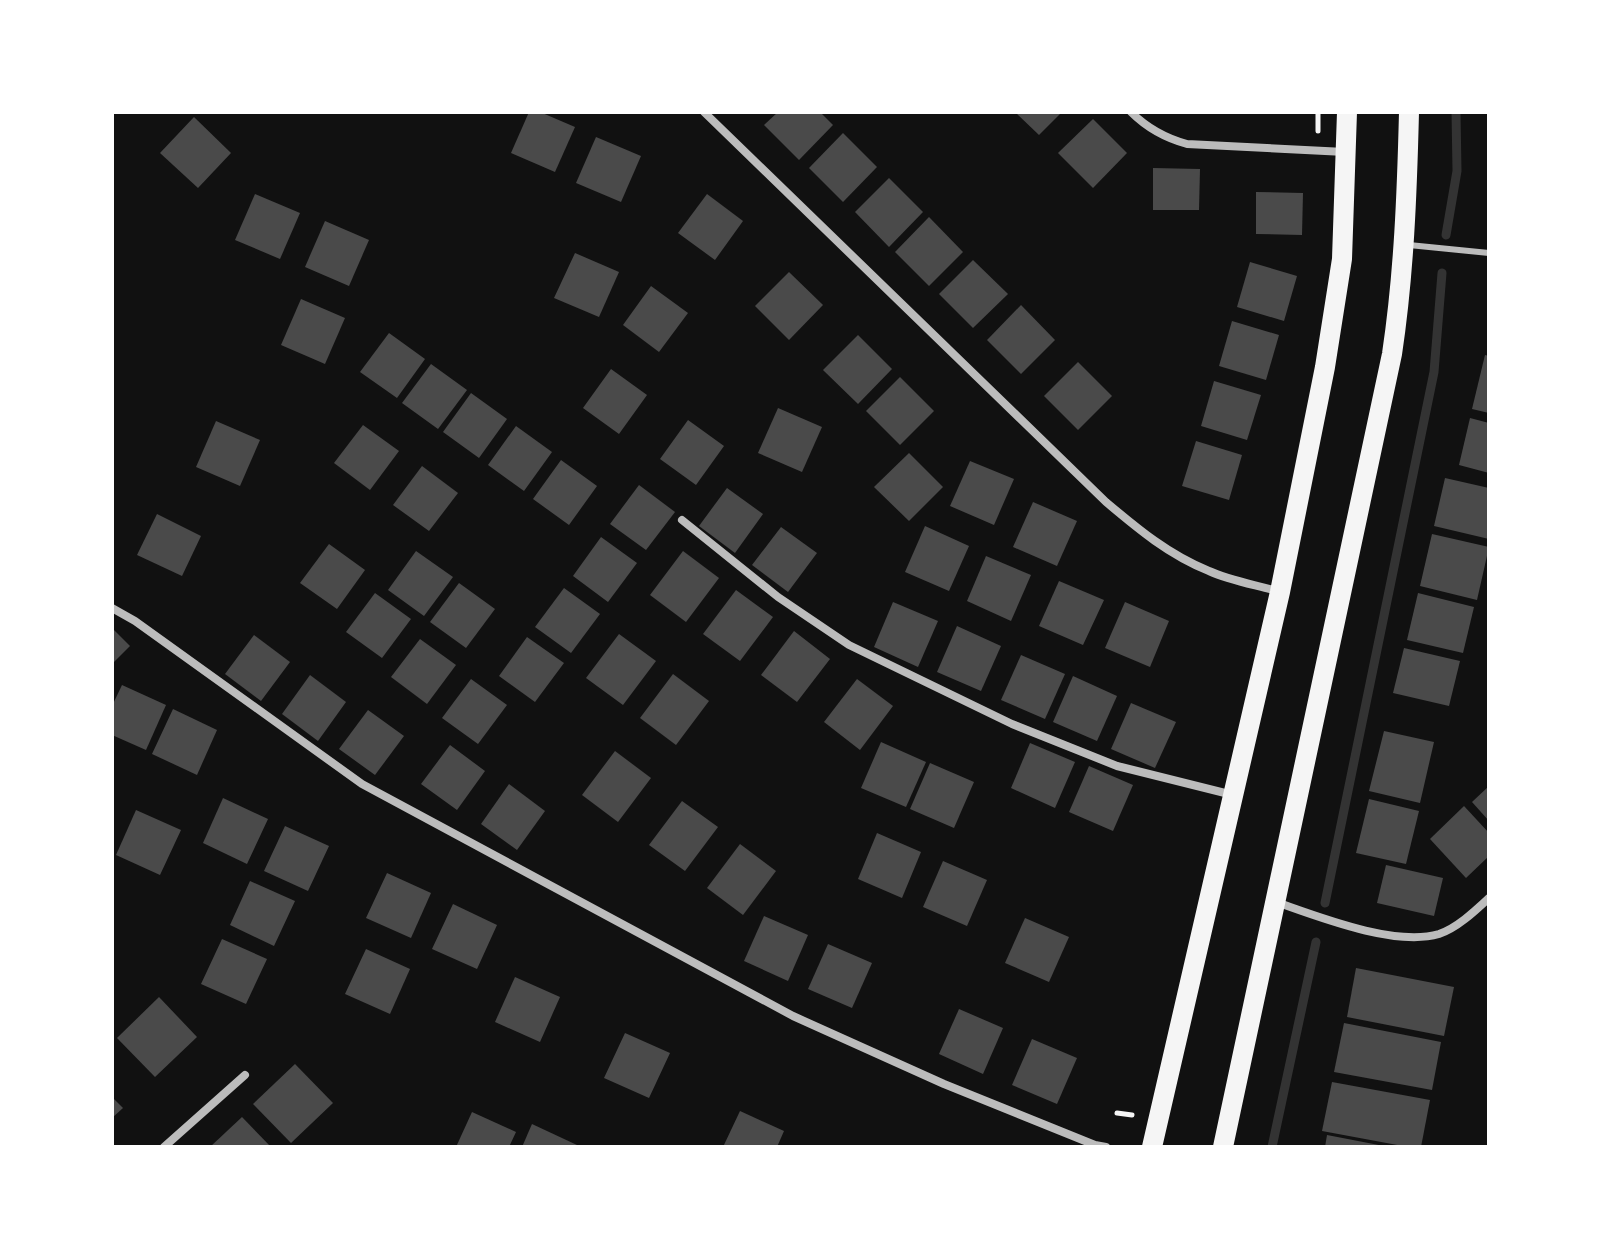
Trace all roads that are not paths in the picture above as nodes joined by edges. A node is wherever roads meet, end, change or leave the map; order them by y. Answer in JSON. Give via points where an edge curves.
{"nodes":[{"id":1,"x":704,"y":112,"type":"edge"},
{"id":2,"x":1131,"y":112,"type":"edge"},
{"id":3,"x":1347,"y":112,"type":"edge"},
{"id":4,"x":1409,"y":112,"type":"edge"},
{"id":5,"x":1347,"y":152,"type":"junction"},
{"id":6,"x":1405,"y":244,"type":"junction"},
{"id":7,"x":1489,"y":253,"type":"edge"},
{"id":8,"x":682,"y":520,"type":"dead end"},
{"id":9,"x":1280,"y":592,"type":"junction"},
{"id":10,"x":112,"y":608,"type":"edge"},
{"id":11,"x":1234,"y":795,"type":"junction"},
{"id":12,"x":1489,"y":898,"type":"edge"},
{"id":13,"x":1276,"y":902,"type":"junction"},
{"id":14,"x":245,"y":1075,"type":"dead end"},
{"id":15,"x":164,"y":1147,"type":"edge"},
{"id":16,"x":1106,"y":1147,"type":"edge"},
{"id":17,"x":1152,"y":1147,"type":"edge"},
{"id":18,"x":1223,"y":1147,"type":"edge"}],
"edges":[{"from":1,"to":9,"type":"street","via":[[1146,536],[1210,572]]},
{"from":2,"to":5,"type":"street","via":[[1150,128],[1187,144]]},
{"from":3,"to":5,"type":"main road"},
{"from":4,"to":6,"type":"main road"},
{"from":5,"to":9,"type":"main road","via":[[1335,313]]},
{"from":6,"to":7,"type":"lane"},
{"from":6,"to":13,"type":"main road","via":[[1392,354]]},
{"from":8,"to":11,"type":"street","via":[[778,597],[849,645],[1012,724],[1117,766]]},
{"from":9,"to":11,"type":"main road"},
{"from":10,"to":16,"type":"street","via":[[362,784],[793,1016],[944,1084]]},
{"from":11,"to":17,"type":"main road"},
{"from":12,"to":13,"type":"street","via":[[1442,933],[1408,937],[1342,924]]},
{"from":13,"to":18,"type":"main road"},
{"from":14,"to":15,"type":"street"}]}
